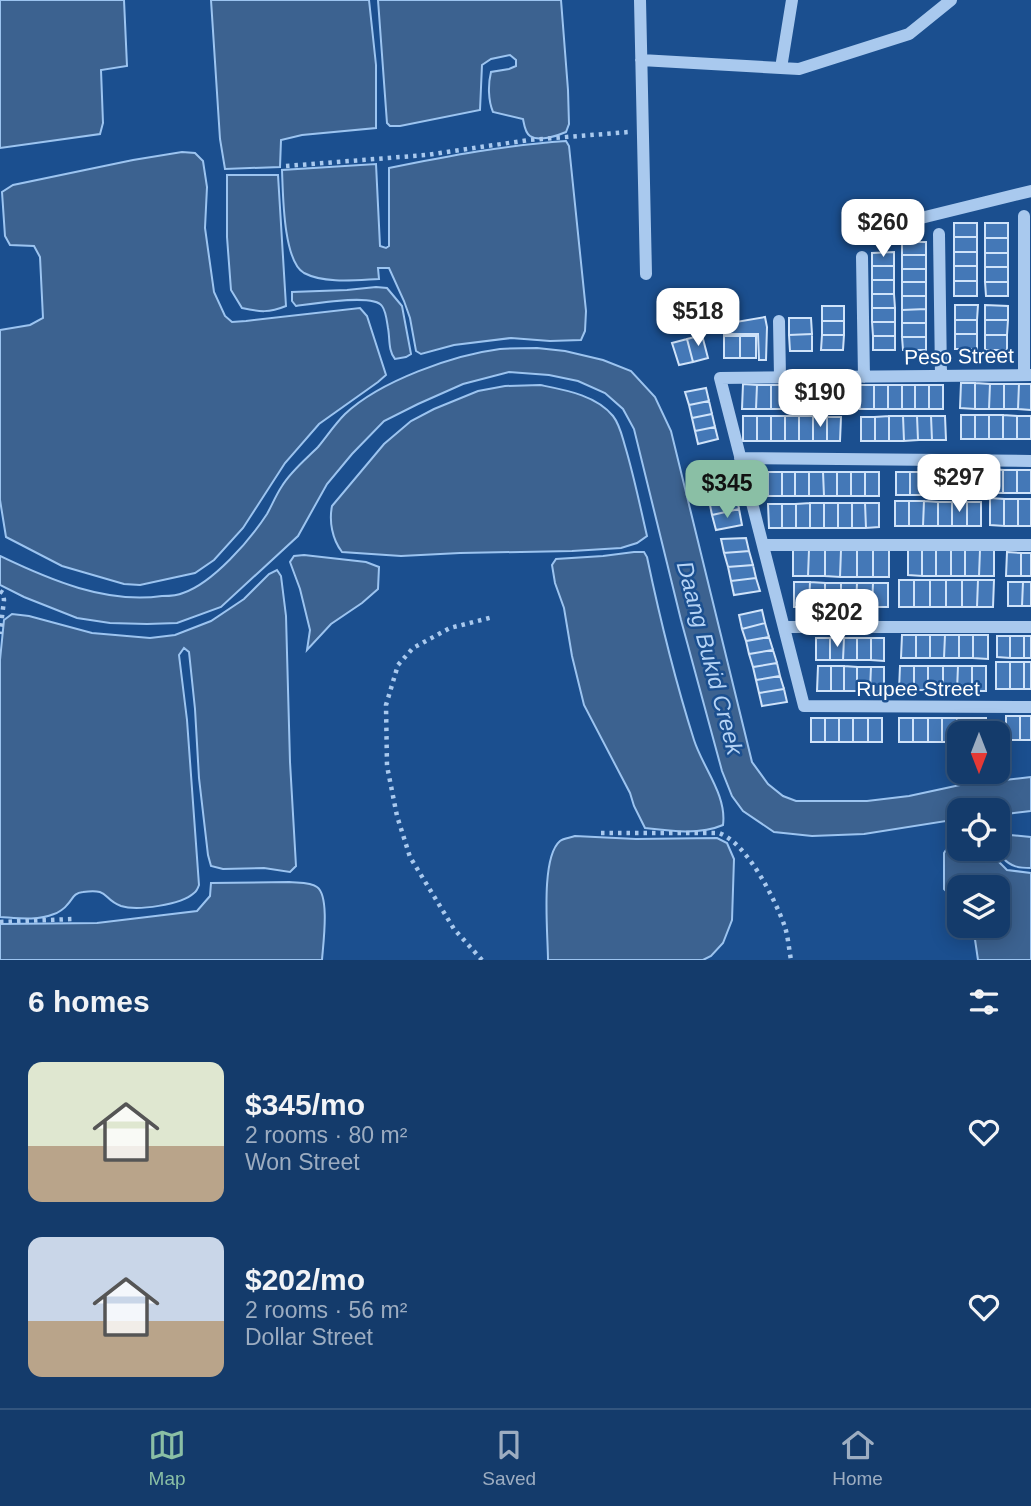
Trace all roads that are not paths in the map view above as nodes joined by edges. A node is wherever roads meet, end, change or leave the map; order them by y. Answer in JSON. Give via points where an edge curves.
{"nodes":[{"id":1,"x":640,"y":0,"type":"edge"},
{"id":2,"x":792,"y":0,"type":"edge"},
{"id":3,"x":951,"y":0,"type":"edge"},
{"id":4,"x":642,"y":60,"type":"junction"},
{"id":5,"x":781,"y":68,"type":"junction"},
{"id":6,"x":1031,"y":191,"type":"edge"},
{"id":7,"x":1024,"y":216,"type":"dead end"},
{"id":8,"x":852,"y":234,"type":"dead end"},
{"id":9,"x":939,"y":234,"type":"dead end"},
{"id":10,"x":862,"y":257,"type":"dead end"},
{"id":11,"x":646,"y":274,"type":"dead end"},
{"id":12,"x":779,"y":321,"type":"dead end"},
{"id":13,"x":941,"y":375,"type":"junction"},
{"id":14,"x":1028,"y":375,"type":"edge"},
{"id":15,"x":780,"y":377,"type":"junction"},
{"id":16,"x":864,"y":377,"type":"junction"},
{"id":17,"x":740,"y":458,"type":"junction"},
{"id":18,"x":1031,"y":461,"type":"edge"},
{"id":19,"x":763,"y":545,"type":"junction"},
{"id":20,"x":1031,"y":545,"type":"edge"},
{"id":21,"x":784,"y":627,"type":"junction"},
{"id":22,"x":1031,"y":627,"type":"edge"},
{"id":23,"x":1031,"y":707,"type":"edge"}],
"edges":[{"from":1,"to":4,"type":"street"},
{"from":2,"to":5,"type":"street"},
{"from":3,"to":5,"type":"street","via":[[909,34],[799,69]]},
{"from":4,"to":5,"type":"street"},
{"from":4,"to":11,"type":"street"},
{"from":6,"to":8,"type":"street"},
{"from":7,"to":14,"type":"street"},
{"from":9,"to":13,"type":"street"},
{"from":10,"to":16,"type":"street"},
{"from":12,"to":15,"type":"street"},
{"from":13,"to":14,"type":"street","name":"Peso Street"},
{"from":13,"to":16,"type":"street","name":"Peso Street"},
{"from":15,"to":16,"type":"street","name":"Peso Street"},
{"from":15,"to":17,"type":"street","name":"Peso Street","via":[[720,378]]},
{"from":17,"to":18,"type":"street"},
{"from":17,"to":19,"type":"street"},
{"from":19,"to":20,"type":"street"},
{"from":19,"to":21,"type":"street"},
{"from":21,"to":22,"type":"street"},
{"from":21,"to":23,"type":"street","name":"Rupee Street","via":[[804,706]]}]}
